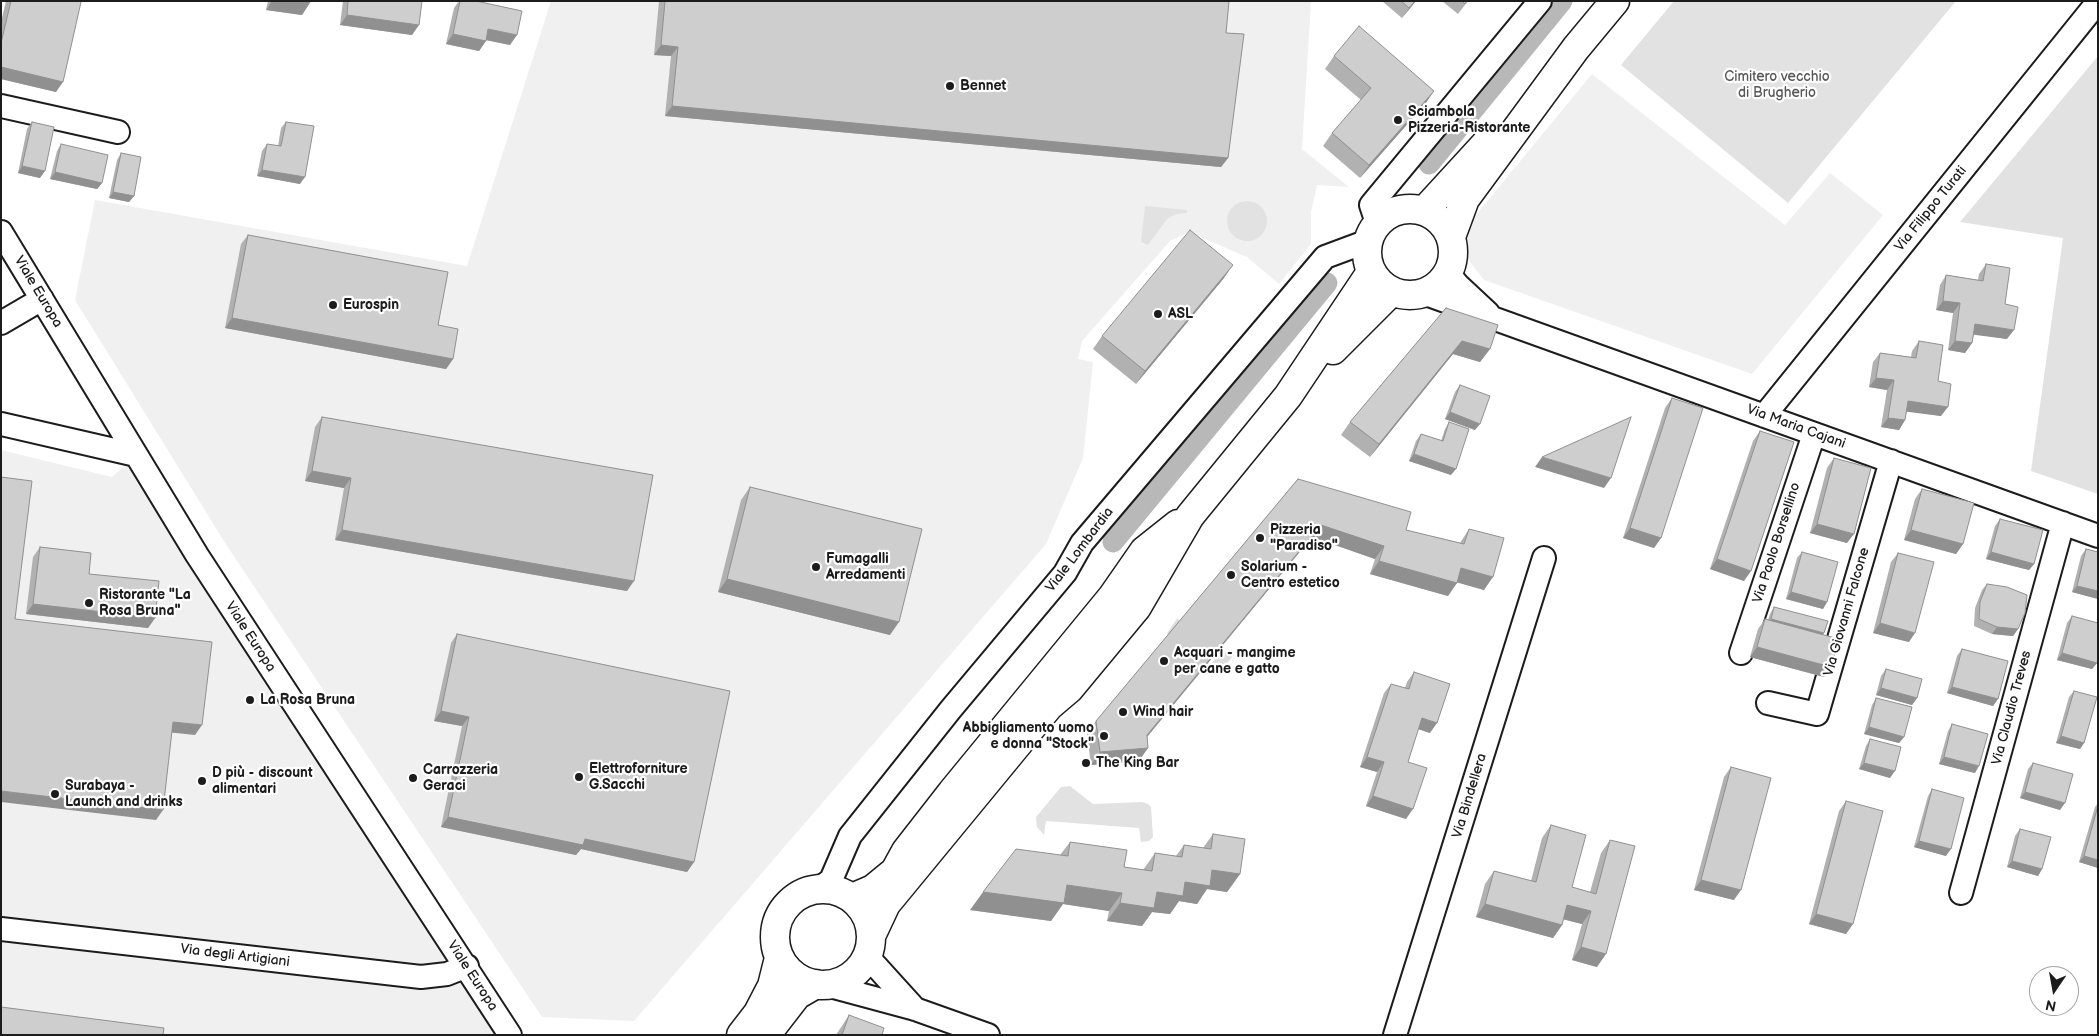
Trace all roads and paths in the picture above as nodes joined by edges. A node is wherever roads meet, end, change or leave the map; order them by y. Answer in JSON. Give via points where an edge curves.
{"nodes":[{"id":1,"x":1540,"y":1,"type":"edge"},
{"id":2,"x":1615,"y":1,"type":"edge"},
{"id":3,"x":2096,"y":1,"type":"edge"},
{"id":4,"x":1576,"y":48,"type":"junction"},
{"id":5,"x":1,"y":106,"type":"edge"},
{"id":6,"x":118,"y":132,"type":"dead end"},
{"id":7,"x":1424,"y":210,"type":"junction"},
{"id":8,"x":1,"y":232,"type":"edge"},
{"id":9,"x":1372,"y":232,"type":"junction"},
{"id":10,"x":1451,"y":238,"type":"junction"},
{"id":11,"x":1371,"y":272,"type":"junction"},
{"id":12,"x":1448,"y":272,"type":"junction"},
{"id":13,"x":1392,"y":291,"type":"junction"},
{"id":14,"x":1422,"y":293,"type":"junction"},
{"id":15,"x":42,"y":299,"type":"junction"},
{"id":16,"x":1494,"y":319,"type":"junction"},
{"id":17,"x":1,"y":323,"type":"edge"},
{"id":18,"x":1288,"y":396,"type":"junction"},
{"id":19,"x":1764,"y":416,"type":"junction"},
{"id":20,"x":1,"y":424,"type":"edge"},
{"id":21,"x":1814,"y":434,"type":"junction"},
{"id":22,"x":136,"y":455,"type":"junction"},
{"id":23,"x":1891,"y":461,"type":"junction"},
{"id":24,"x":1190,"y":516,"type":"junction"},
{"id":25,"x":2063,"y":523,"type":"junction"},
{"id":26,"x":2098,"y":536,"type":"edge"},
{"id":27,"x":1544,"y":558,"type":"dead end"},
{"id":28,"x":1741,"y":653,"type":"dead end"},
{"id":29,"x":1768,"y":703,"type":"dead end"},
{"id":30,"x":820,"y":888,"type":"junction"},
{"id":31,"x":1961,"y":892,"type":"dead end"},
{"id":32,"x":852,"y":898,"type":"junction"},
{"id":33,"x":1,"y":929,"type":"edge"},
{"id":34,"x":869,"y":946,"type":"junction"},
{"id":35,"x":779,"y":958,"type":"junction"},
{"id":36,"x":467,"y":966,"type":"junction"},
{"id":37,"x":821,"y":985,"type":"junction"},
{"id":38,"x":915,"y":1009,"type":"junction"},
{"id":39,"x":510,"y":1035,"type":"edge"},
{"id":40,"x":741,"y":1035,"type":"edge"},
{"id":41,"x":766,"y":1035,"type":"edge"},
{"id":42,"x":988,"y":1035,"type":"edge"},
{"id":43,"x":1395,"y":1035,"type":"edge"}],
"edges":[{"from":1,"to":9,"type":"street","via":[[1371,205]]},
{"from":2,"to":4,"type":"main road"},
{"from":3,"to":19,"type":"street","name":"Via Filippo Turati"},
{"from":4,"to":7,"type":"main road"},
{"from":4,"to":10,"type":"main road","via":[[1465,199]]},
{"from":5,"to":6,"type":"street"},
{"from":7,"to":9,"type":"main road","via":[[1399,209],[1387,215]]},
{"from":7,"to":10,"type":"main road","via":[[1441,221]]},
{"from":8,"to":15,"type":"street","name":"Viale Europa"},
{"from":9,"to":11,"type":"main road","via":[[1366,256]]},
{"from":9,"to":30,"type":"street","name":"Viale Lombardia","via":[[1325,256],[1082,543],[1065,573],[951,708],[850,836],[831,880]]},
{"from":10,"to":12,"type":"main road","via":[[1454,255]]},
{"from":11,"to":13,"type":"main road","via":[[1380,284]]},
{"from":11,"to":18,"type":"main road"},
{"from":12,"to":14,"type":"main road","via":[[1442,282]]},
{"from":12,"to":16,"type":"street","name":"Via Maria Cajani"},
{"from":13,"to":14,"type":"main road","via":[[1407,295]]},
{"from":13,"to":18,"type":"main road"},
{"from":14,"to":16,"type":"street","name":"Via Maria Cajani"},
{"from":15,"to":17,"type":"street"},
{"from":15,"to":22,"type":"street","name":"Viale Europa"},
{"from":16,"to":19,"type":"street","name":"Via Maria Cajani"},
{"from":18,"to":24,"type":"main road"},
{"from":19,"to":21,"type":"street","name":"Via Maria Cajani"},
{"from":20,"to":22,"type":"street"},
{"from":21,"to":23,"type":"street","name":"Via Maria Cajani"},
{"from":21,"to":28,"type":"street","name":"Via Paolo Borsellino"},
{"from":22,"to":36,"type":"street","name":"Viale Europa","via":[[196,555]]},
{"from":23,"to":25,"type":"street","name":"Via Maria Cajani"},
{"from":23,"to":29,"type":"street","name":"Via Giovanni Falcone","via":[[1817,714]]},
{"from":24,"to":32,"type":"main road","via":[[1144,551],[1112,597],[981,754],[906,851],[895,871],[873,890]]},
{"from":24,"to":34,"type":"main road","via":[[1137,607],[1069,689],[1038,719],[886,904]]},
{"from":25,"to":26,"type":"street","name":"Via Maria Cajani"},
{"from":25,"to":31,"type":"street","name":"Via Claudio Treves"},
{"from":27,"to":43,"type":"street","name":"Via Bindellera"},
{"from":30,"to":32,"type":"main road","via":[[839,891]]},
{"from":30,"to":35,"type":"main road","via":[[802,893],[786,904],[777,920],[774,939]]},
{"from":32,"to":34,"type":"main road","via":[[866,915]]},
{"from":33,"to":36,"type":"street","name":"Via degli Artigiani","via":[[421,977],[447,974]]},
{"from":34,"to":37,"type":"main road","via":[[857,970],[843,981]]},
{"from":34,"to":38,"type":"street"},
{"from":35,"to":37,"type":"main road","via":[[795,975]]},
{"from":35,"to":40,"type":"main road","via":[[772,986],[758,1013]]},
{"from":36,"to":39,"type":"street","name":"Viale Europa"},
{"from":37,"to":38,"type":"street"},
{"from":37,"to":41,"type":"main road","via":[[797,994]]},
{"from":38,"to":42,"type":"street"}]}
